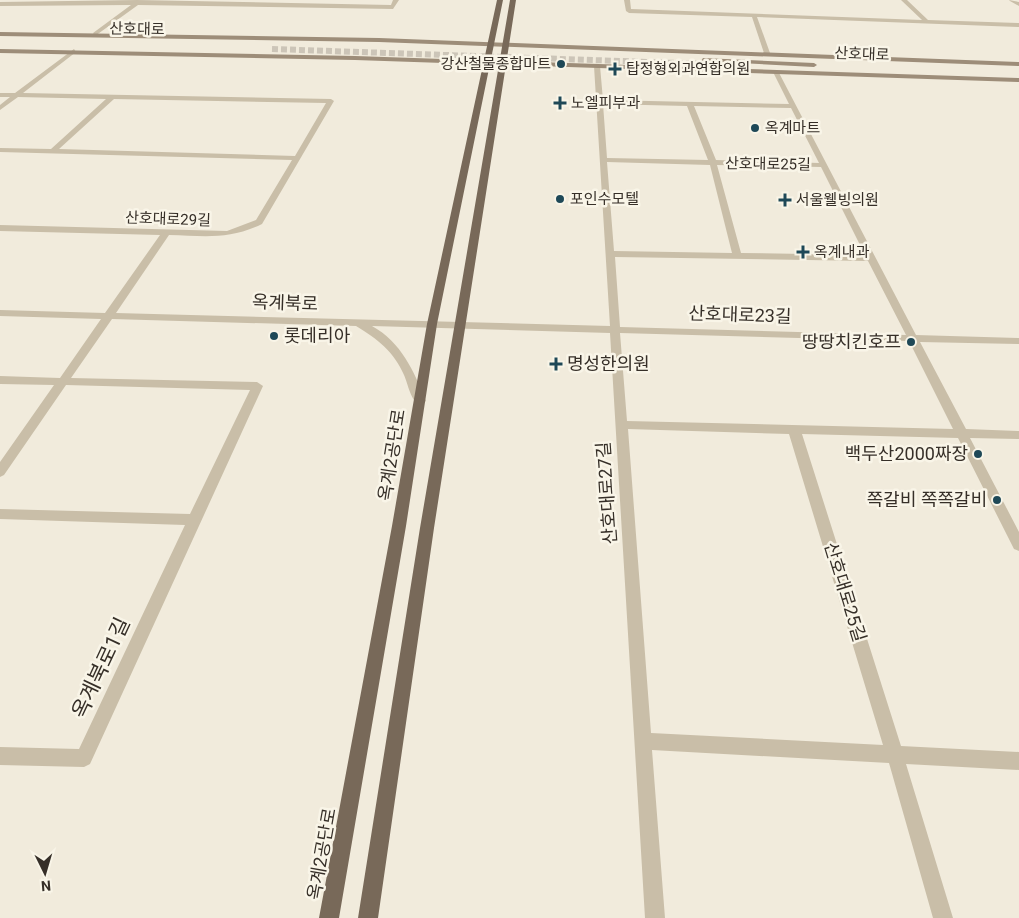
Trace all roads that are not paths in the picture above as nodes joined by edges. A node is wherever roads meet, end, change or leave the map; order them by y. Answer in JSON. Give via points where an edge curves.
{"nodes":[{"id":1,"x":396,"y":0,"type":"edge"},
{"id":2,"x":500,"y":0,"type":"edge"},
{"id":3,"x":513,"y":0,"type":"edge"},
{"id":4,"x":627,"y":0,"type":"edge"},
{"id":5,"x":904,"y":0,"type":"edge"},
{"id":6,"x":1012,"y":0,"type":"edge"},
{"id":7,"x":139,"y":1,"type":"edge"},
{"id":8,"x":0,"y":4,"type":"edge"},
{"id":9,"x":1019,"y":4,"type":"edge"},
{"id":10,"x":754,"y":16,"type":"junction"},
{"id":11,"x":927,"y":22,"type":"junction"},
{"id":12,"x":1019,"y":25,"type":"edge"},
{"id":13,"x":0,"y":34,"type":"edge"},
{"id":14,"x":95,"y":34,"type":"junction"},
{"id":15,"x":0,"y":40,"type":"edge"},
{"id":16,"x":392,"y":40,"type":"junction"},
{"id":17,"x":491,"y":43,"type":"junction"},
{"id":18,"x":506,"y":44,"type":"junction"},
{"id":19,"x":274,"y":45,"type":"tunnel mouth"},
{"id":20,"x":620,"y":48,"type":"junction"},
{"id":21,"x":406,"y":49,"type":"dead end"},
{"id":22,"x":0,"y":51,"type":"edge"},
{"id":23,"x":74,"y":51,"type":"junction"},
{"id":24,"x":396,"y":52,"type":"dead end"},
{"id":25,"x":767,"y":53,"type":"junction"},
{"id":26,"x":356,"y":58,"type":"junction"},
{"id":27,"x":590,"y":60,"type":"junction"},
{"id":28,"x":487,"y":62,"type":"junction"},
{"id":29,"x":503,"y":63,"type":"junction"},
{"id":30,"x":1019,"y":64,"type":"edge"},
{"id":31,"x":822,"y":65,"type":"dead end"},
{"id":32,"x":910,"y":69,"type":"dead end"},
{"id":33,"x":776,"y":72,"type":"junction"},
{"id":34,"x":1019,"y":73,"type":"edge"},
{"id":35,"x":1019,"y":79,"type":"edge"},
{"id":36,"x":0,"y":95,"type":"edge"},
{"id":37,"x":16,"y":96,"type":"junction"},
{"id":38,"x":112,"y":97,"type":"junction"},
{"id":39,"x":600,"y":102,"type":"junction"},
{"id":40,"x":690,"y":104,"type":"junction"},
{"id":41,"x":794,"y":106,"type":"junction"},
{"id":42,"x":0,"y":108,"type":"edge"},
{"id":43,"x":0,"y":150,"type":"edge"},
{"id":44,"x":53,"y":151,"type":"junction"},
{"id":45,"x":297,"y":158,"type":"junction"},
{"id":46,"x":603,"y":160,"type":"junction"},
{"id":47,"x":713,"y":162,"type":"junction"},
{"id":48,"x":824,"y":165,"type":"junction"},
{"id":49,"x":0,"y":228,"type":"edge"},
{"id":50,"x":167,"y":232,"type":"junction"},
{"id":51,"x":609,"y":254,"type":"junction"},
{"id":52,"x":738,"y":256,"type":"junction"},
{"id":53,"x":872,"y":258,"type":"junction"},
{"id":54,"x":0,"y":313,"type":"edge"},
{"id":55,"x":109,"y":316,"type":"junction"},
{"id":56,"x":356,"y":322,"type":"junction"},
{"id":57,"x":432,"y":324,"type":"junction"},
{"id":58,"x":460,"y":325,"type":"junction"},
{"id":59,"x":615,"y":329,"type":"junction"},
{"id":60,"x":912,"y":338,"type":"junction"},
{"id":61,"x":1019,"y":341,"type":"edge"},
{"id":62,"x":0,"y":380,"type":"edge"},
{"id":63,"x":62,"y":382,"type":"junction"},
{"id":64,"x":420,"y":401,"type":"junction"},
{"id":65,"x":621,"y":425,"type":"junction"},
{"id":66,"x":794,"y":429,"type":"junction"},
{"id":67,"x":962,"y":434,"type":"junction"},
{"id":68,"x":1019,"y":435,"type":"edge"},
{"id":69,"x":0,"y":472,"type":"edge"},
{"id":70,"x":0,"y":514,"type":"edge"},
{"id":71,"x":195,"y":520,"type":"junction"},
{"id":72,"x":1019,"y":545,"type":"edge"},
{"id":73,"x":644,"y":742,"type":"junction"},
{"id":74,"x":895,"y":755,"type":"junction"},
{"id":75,"x":0,"y":756,"type":"edge"},
{"id":76,"x":1019,"y":761,"type":"edge"},
{"id":77,"x":329,"y":918,"type":"edge"},
{"id":78,"x":368,"y":918,"type":"edge"},
{"id":79,"x":655,"y":918,"type":"edge"},
{"id":80,"x":943,"y":918,"type":"edge"}],
"edges":[{"from":1,"to":7,"type":"street","via":[[393,7]]},
{"from":2,"to":17,"type":"main road","name":"옥계2공단로"},
{"from":3,"to":18,"type":"main road"},
{"from":4,"to":10,"type":"street","via":[[630,11]]},
{"from":5,"to":11,"type":"street"},
{"from":6,"to":9,"type":"street"},
{"from":7,"to":8,"type":"street"},
{"from":7,"to":14,"type":"street"},
{"from":10,"to":11,"type":"street"},
{"from":10,"to":25,"type":"street"},
{"from":11,"to":12,"type":"street"},
{"from":13,"to":14,"type":"street"},
{"from":14,"to":16,"type":"street"},
{"from":15,"to":19,"type":"street","name":"산호대로"},
{"from":16,"to":17,"type":"street"},
{"from":16,"to":21,"type":"street","via":[[409,44]]},
{"from":17,"to":18,"type":"street"},
{"from":17,"to":28,"type":"main road","name":"옥계2공단로"},
{"from":18,"to":20,"type":"street"},
{"from":18,"to":29,"type":"main road"},
{"from":20,"to":25,"type":"street"},
{"from":20,"to":27,"type":"street","via":[[600,50]]},
{"from":22,"to":23,"type":"street"},
{"from":23,"to":26,"type":"street"},
{"from":23,"to":37,"type":"street"},
{"from":24,"to":26,"type":"street"},
{"from":25,"to":30,"type":"street"},
{"from":26,"to":28,"type":"street"},
{"from":27,"to":29,"type":"street"},
{"from":27,"to":33,"type":"street"},
{"from":27,"to":39,"type":"street","name":"산호대로27길"},
{"from":28,"to":29,"type":"street"},
{"from":28,"to":57,"type":"main road","name":"옥계2공단로"},
{"from":29,"to":58,"type":"main road"},
{"from":31,"to":35,"type":"street","name":"산호대로","via":[[705,62]]},
{"from":32,"to":34,"type":"street","name":"산호대로"},
{"from":33,"to":35,"type":"street"},
{"from":33,"to":41,"type":"street","name":"산호대로25길"},
{"from":36,"to":37,"type":"street","name":"산호대로29길"},
{"from":37,"to":38,"type":"street","name":"산호대로29길"},
{"from":37,"to":42,"type":"street"},
{"from":38,"to":44,"type":"street"},
{"from":38,"to":45,"type":"street","name":"산호대로29길","via":[[331,101]]},
{"from":39,"to":40,"type":"street"},
{"from":39,"to":46,"type":"street","name":"산호대로27길"},
{"from":40,"to":41,"type":"street"},
{"from":40,"to":47,"type":"street","name":"산호대로25길"},
{"from":41,"to":48,"type":"street","name":"산호대로25길"},
{"from":43,"to":44,"type":"street"},
{"from":44,"to":45,"type":"street"},
{"from":45,"to":50,"type":"street","name":"산호대로29길","via":[[260,222],[227,234]]},
{"from":46,"to":47,"type":"street","name":"산호대로25길"},
{"from":46,"to":51,"type":"street","name":"산호대로27길"},
{"from":47,"to":48,"type":"street","name":"산호대로25길"},
{"from":47,"to":52,"type":"street","name":"산호대로25길"},
{"from":48,"to":53,"type":"street","name":"산호대로25길"},
{"from":49,"to":50,"type":"street","name":"산호대로29길"},
{"from":50,"to":55,"type":"street"},
{"from":51,"to":52,"type":"street"},
{"from":51,"to":59,"type":"street","name":"산호대로27길"},
{"from":52,"to":53,"type":"street"},
{"from":53,"to":60,"type":"street","name":"산호대로25길"},
{"from":54,"to":55,"type":"street","name":"옥계북로"},
{"from":55,"to":56,"type":"street","name":"옥계북로"},
{"from":55,"to":63,"type":"street"},
{"from":56,"to":57,"type":"street","name":"옥계북로"},
{"from":56,"to":64,"type":"street","via":[[393,346],[403,360]]},
{"from":57,"to":58,"type":"street","name":"옥계북로"},
{"from":57,"to":64,"type":"main road","name":"옥계2공단로"},
{"from":58,"to":59,"type":"street","name":"산호대로23길"},
{"from":58,"to":78,"type":"main road"},
{"from":59,"to":60,"type":"street","name":"산호대로23길"},
{"from":59,"to":65,"type":"street","name":"산호대로27길"},
{"from":60,"to":61,"type":"street","name":"산호대로23길"},
{"from":60,"to":67,"type":"street","name":"산호대로25길"},
{"from":62,"to":63,"type":"street","name":"옥계북로1길"},
{"from":63,"to":69,"type":"street"},
{"from":63,"to":71,"type":"street","name":"옥계북로1길","via":[[257,386]]},
{"from":64,"to":77,"type":"main road","name":"옥계2공단로"},
{"from":65,"to":66,"type":"street"},
{"from":65,"to":73,"type":"street","name":"산호대로27길"},
{"from":66,"to":67,"type":"street"},
{"from":66,"to":74,"type":"street","name":"산호대로25길"},
{"from":67,"to":68,"type":"street"},
{"from":67,"to":72,"type":"street","name":"산호대로25길"},
{"from":70,"to":71,"type":"street"},
{"from":71,"to":75,"type":"street","name":"옥계북로1길","via":[[84,758]]},
{"from":73,"to":74,"type":"street"},
{"from":73,"to":79,"type":"street","name":"산호대로27길"},
{"from":74,"to":76,"type":"street"},
{"from":74,"to":80,"type":"street","name":"산호대로25길"}]}
